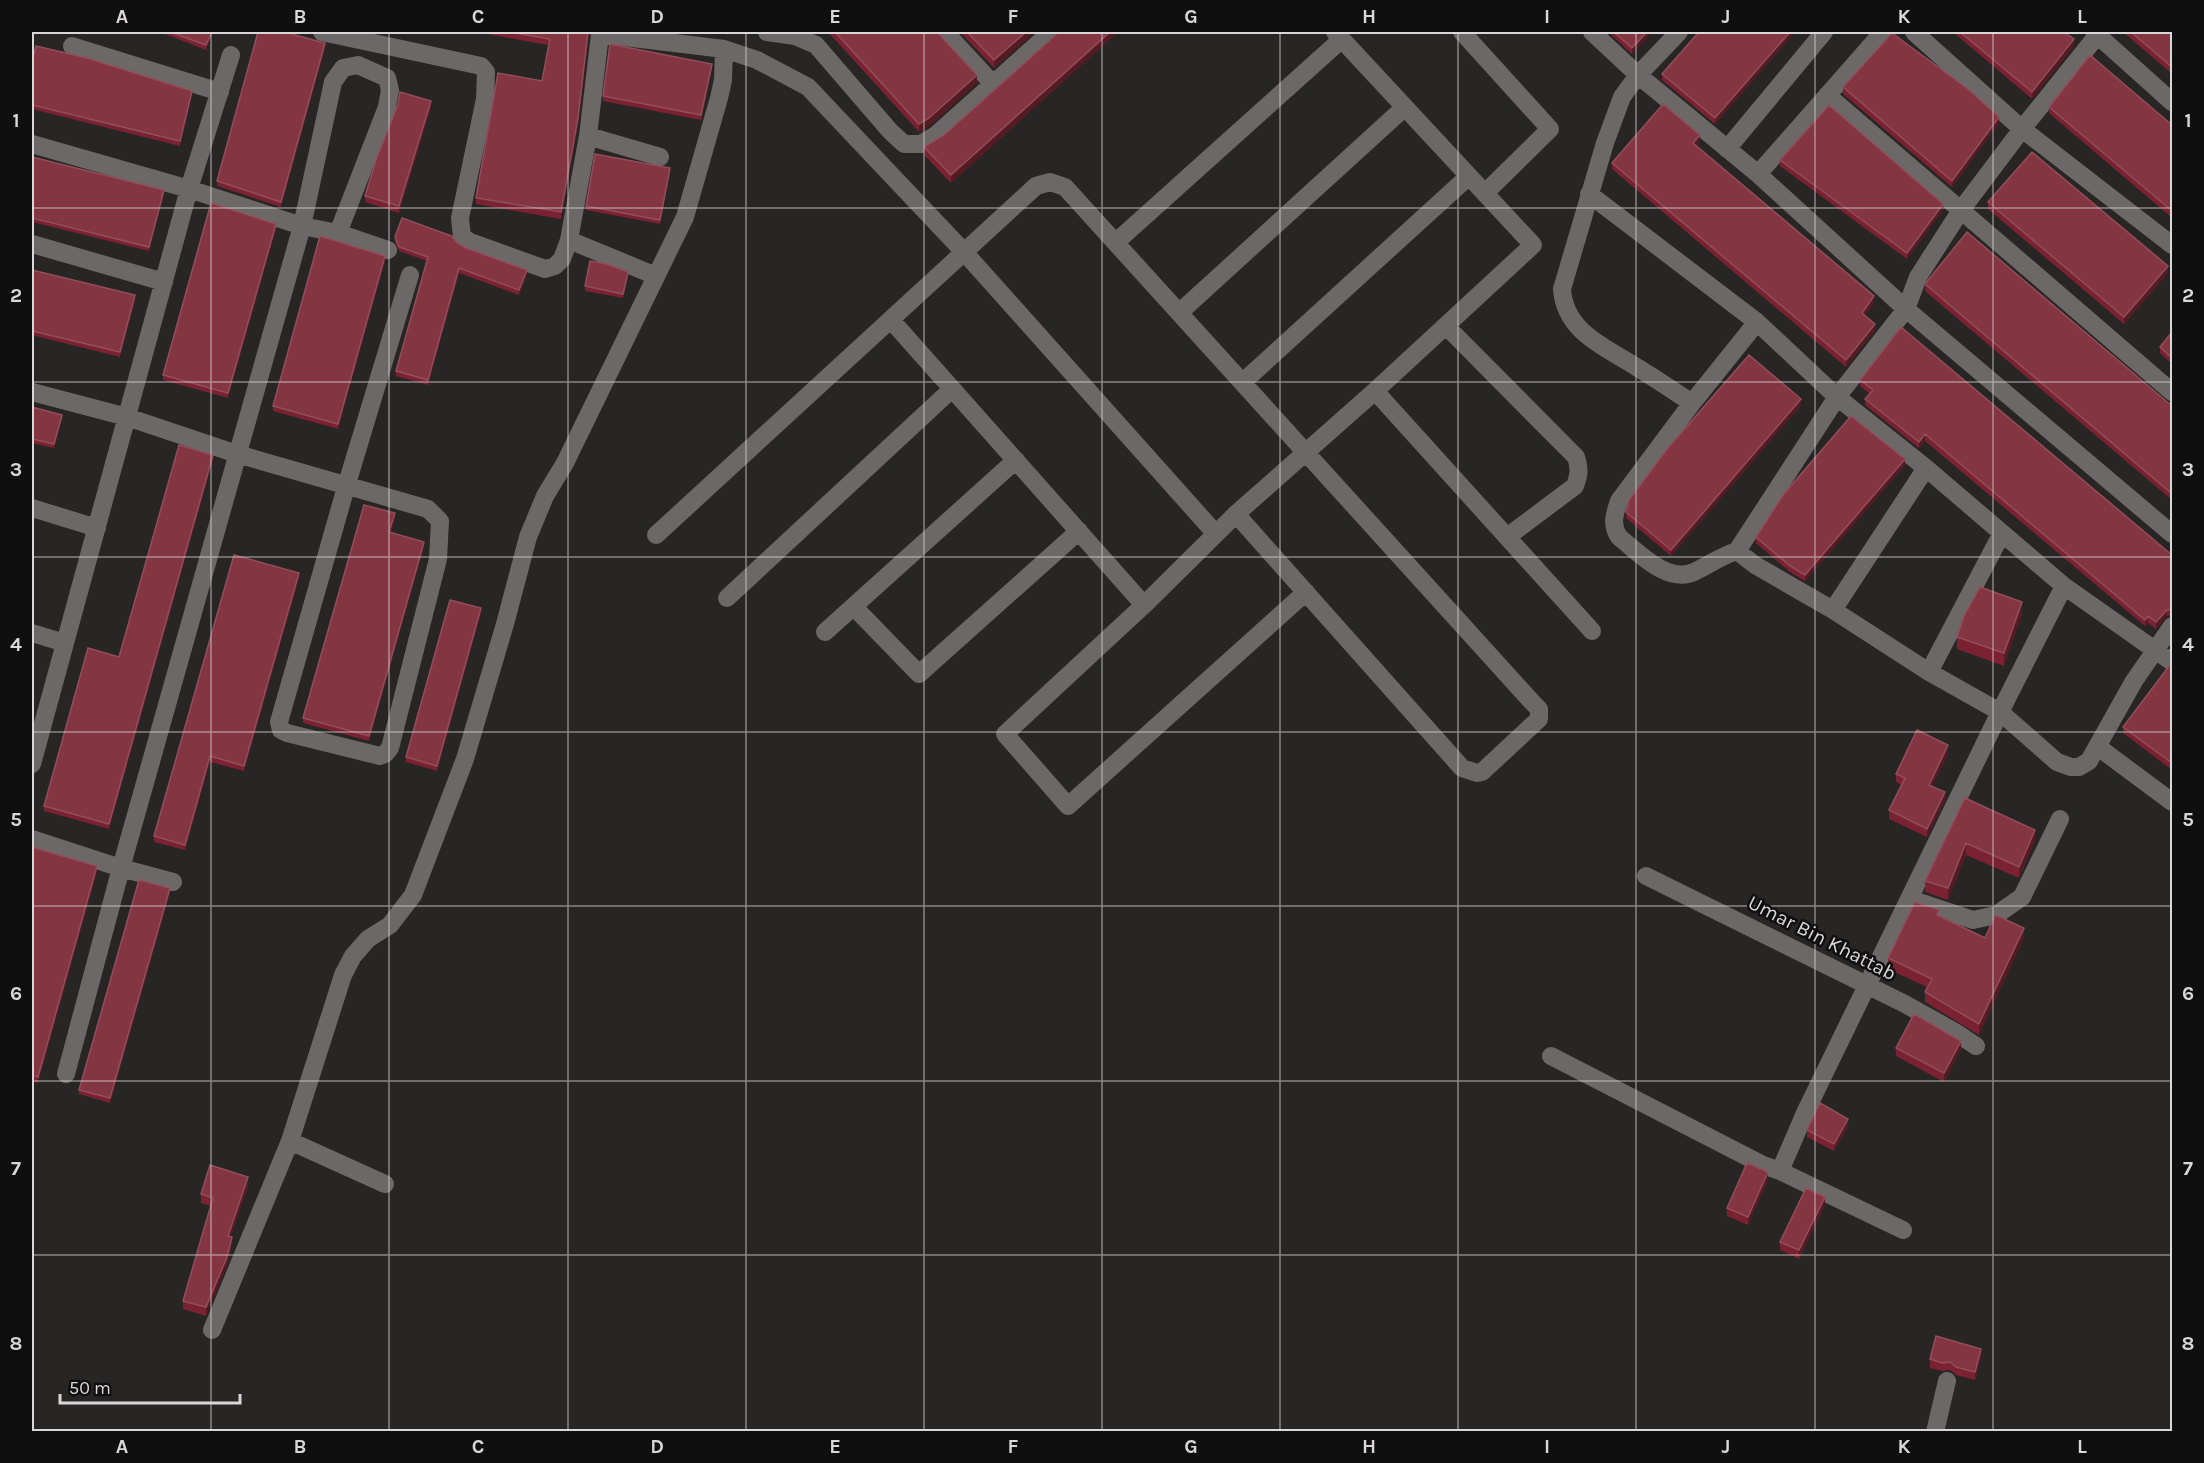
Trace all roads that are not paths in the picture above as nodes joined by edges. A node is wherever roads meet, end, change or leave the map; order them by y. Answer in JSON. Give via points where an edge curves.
{"nodes":[{"id":1,"x":322,"y":32,"type":"edge"},
{"id":2,"x":767,"y":32,"type":"edge"},
{"id":3,"x":945,"y":32,"type":"edge"},
{"id":4,"x":1052,"y":32,"type":"edge"},
{"id":5,"x":1462,"y":32,"type":"edge"},
{"id":6,"x":1592,"y":32,"type":"edge"},
{"id":7,"x":1679,"y":32,"type":"edge"},
{"id":8,"x":1824,"y":32,"type":"edge"},
{"id":9,"x":1883,"y":32,"type":"edge"},
{"id":10,"x":1914,"y":32,"type":"edge"},
{"id":11,"x":600,"y":33,"type":"edge"},
{"id":12,"x":2097,"y":33,"type":"edge"},
{"id":13,"x":1339,"y":35,"type":"edge"},
{"id":14,"x":72,"y":46,"type":"dead end"},
{"id":15,"x":724,"y":49,"type":"junction"},
{"id":16,"x":231,"y":55,"type":"dead end"},
{"id":17,"x":1638,"y":75,"type":"junction"},
{"id":18,"x":993,"y":84,"type":"junction"},
{"id":19,"x":220,"y":92,"type":"junction"},
{"id":20,"x":1827,"y":95,"type":"junction"},
{"id":21,"x":2172,"y":102,"type":"edge"},
{"id":22,"x":1405,"y":107,"type":"junction"},
{"id":23,"x":2022,"y":129,"type":"junction"},
{"id":24,"x":588,"y":136,"type":"junction"},
{"id":25,"x":32,"y":144,"type":"edge"},
{"id":26,"x":1727,"y":149,"type":"junction"},
{"id":27,"x":660,"y":157,"type":"dead end"},
{"id":28,"x":1758,"y":174,"type":"junction"},
{"id":29,"x":1469,"y":176,"type":"junction"},
{"id":30,"x":189,"y":189,"type":"junction"},
{"id":31,"x":1485,"y":192,"type":"junction"},
{"id":32,"x":1589,"y":194,"type":"junction"},
{"id":33,"x":1961,"y":210,"type":"junction"},
{"id":34,"x":302,"y":226,"type":"junction"},
{"id":35,"x":338,"y":233,"type":"junction"},
{"id":36,"x":569,"y":240,"type":"junction"},
{"id":37,"x":1116,"y":242,"type":"junction"},
{"id":38,"x":32,"y":244,"type":"edge"},
{"id":39,"x":2172,"y":245,"type":"edge"},
{"id":40,"x":388,"y":250,"type":"dead end"},
{"id":41,"x":965,"y":253,"type":"junction"},
{"id":42,"x":410,"y":275,"type":"dead end"},
{"id":43,"x":656,"y":276,"type":"junction"},
{"id":44,"x":164,"y":282,"type":"junction"},
{"id":45,"x":1906,"y":309,"type":"junction"},
{"id":46,"x":1180,"y":312,"type":"junction"},
{"id":47,"x":891,"y":320,"type":"junction"},
{"id":48,"x":1757,"y":322,"type":"junction"},
{"id":49,"x":1446,"y":326,"type":"junction"},
{"id":50,"x":1243,"y":382,"type":"junction"},
{"id":51,"x":952,"y":389,"type":"junction"},
{"id":52,"x":1375,"y":391,"type":"junction"},
{"id":53,"x":32,"y":392,"type":"edge"},
{"id":54,"x":2172,"y":392,"type":"edge"},
{"id":55,"x":1837,"y":397,"type":"junction"},
{"id":56,"x":1692,"y":403,"type":"junction"},
{"id":57,"x":127,"y":417,"type":"junction"},
{"id":58,"x":1307,"y":452,"type":"junction"},
{"id":59,"x":237,"y":454,"type":"junction"},
{"id":60,"x":1016,"y":460,"type":"junction"},
{"id":61,"x":1926,"y":468,"type":"junction"},
{"id":62,"x":346,"y":487,"type":"junction"},
{"id":63,"x":32,"y":508,"type":"edge"},
{"id":64,"x":1236,"y":514,"type":"junction"},
{"id":65,"x":97,"y":528,"type":"junction"},
{"id":66,"x":1079,"y":531,"type":"junction"},
{"id":67,"x":2002,"y":533,"type":"junction"},
{"id":68,"x":1216,"y":534,"type":"junction"},
{"id":69,"x":2172,"y":534,"type":"edge"},
{"id":70,"x":656,"y":535,"type":"dead end"},
{"id":71,"x":1507,"y":537,"type":"junction"},
{"id":72,"x":1737,"y":551,"type":"junction"},
{"id":73,"x":2064,"y":586,"type":"junction"},
{"id":74,"x":1306,"y":592,"type":"junction"},
{"id":75,"x":727,"y":598,"type":"dead end"},
{"id":76,"x":1144,"y":605,"type":"junction"},
{"id":77,"x":854,"y":607,"type":"junction"},
{"id":78,"x":1833,"y":610,"type":"junction"},
{"id":79,"x":2172,"y":626,"type":"edge"},
{"id":80,"x":1592,"y":631,"type":"dead end"},
{"id":81,"x":825,"y":632,"type":"dead end"},
{"id":82,"x":32,"y":633,"type":"edge"},
{"id":83,"x":65,"y":643,"type":"junction"},
{"id":84,"x":2157,"y":649,"type":"junction"},
{"id":85,"x":2172,"y":662,"type":"edge"},
{"id":86,"x":1929,"y":672,"type":"junction"},
{"id":87,"x":2000,"y":712,"type":"junction"},
{"id":88,"x":2098,"y":747,"type":"junction"},
{"id":89,"x":32,"y":764,"type":"edge"},
{"id":90,"x":2172,"y":802,"type":"edge"},
{"id":91,"x":2060,"y":819,"type":"dead end"},
{"id":92,"x":32,"y":839,"type":"edge"},
{"id":93,"x":121,"y":868,"type":"junction"},
{"id":94,"x":1646,"y":876,"type":"dead end"},
{"id":95,"x":172,"y":882,"type":"dead end"},
{"id":96,"x":1910,"y":899,"type":"junction"},
{"id":97,"x":1867,"y":987,"type":"junction"},
{"id":98,"x":1976,"y":1046,"type":"dead end"},
{"id":99,"x":1551,"y":1056,"type":"dead end"},
{"id":100,"x":66,"y":1074,"type":"dead end"},
{"id":101,"x":290,"y":1141,"type":"junction"},
{"id":102,"x":1780,"y":1171,"type":"junction"},
{"id":103,"x":385,"y":1184,"type":"dead end"},
{"id":104,"x":1903,"y":1230,"type":"dead end"},
{"id":105,"x":212,"y":1330,"type":"dead end"},
{"id":106,"x":1947,"y":1381,"type":"dead end"},
{"id":107,"x":1935,"y":1431,"type":"edge"}],
"edges":[{"from":1,"to":36,"type":"street","via":[[481,66],[486,72],[486,89],[460,218],[462,237],[545,269],[562,259]]},
{"from":2,"to":18,"type":"street","via":[[795,36],[816,45],[904,144],[921,144],[936,135]]},
{"from":3,"to":18,"type":"street"},
{"from":4,"to":18,"type":"street"},
{"from":5,"to":31,"type":"street","via":[[1550,129]]},
{"from":6,"to":17,"type":"street"},
{"from":7,"to":17,"type":"street"},
{"from":8,"to":26,"type":"street"},
{"from":9,"to":20,"type":"street"},
{"from":10,"to":23,"type":"street"},
{"from":11,"to":15,"type":"street"},
{"from":11,"to":24,"type":"street"},
{"from":12,"to":21,"type":"street"},
{"from":12,"to":23,"type":"street"},
{"from":13,"to":22,"type":"street"},
{"from":13,"to":37,"type":"street"},
{"from":14,"to":19,"type":"street"},
{"from":15,"to":41,"type":"street","via":[[757,60],[808,87]]},
{"from":15,"to":43,"type":"street","via":[[719,98],[685,217]]},
{"from":16,"to":19,"type":"street"},
{"from":17,"to":26,"type":"street"},
{"from":17,"to":32,"type":"street","via":[[1622,97]]},
{"from":19,"to":30,"type":"street"},
{"from":20,"to":28,"type":"street"},
{"from":20,"to":33,"type":"street"},
{"from":22,"to":29,"type":"street"},
{"from":22,"to":46,"type":"street"},
{"from":23,"to":33,"type":"street"},
{"from":23,"to":39,"type":"street"},
{"from":24,"to":27,"type":"street"},
{"from":24,"to":36,"type":"street"},
{"from":25,"to":30,"type":"street"},
{"from":26,"to":28,"type":"street"},
{"from":28,"to":45,"type":"street"},
{"from":29,"to":31,"type":"street"},
{"from":29,"to":50,"type":"street"},
{"from":30,"to":34,"type":"street"},
{"from":30,"to":44,"type":"street"},
{"from":31,"to":49,"type":"street","via":[[1533,245]]},
{"from":32,"to":48,"type":"street"},
{"from":32,"to":56,"type":"street","via":[[1564,276],[1563,302],[1567,313],[1593,342]]},
{"from":33,"to":45,"type":"street","via":[[1918,277]]},
{"from":33,"to":54,"type":"street"},
{"from":34,"to":35,"type":"street"},
{"from":34,"to":35,"type":"street","via":[[333,82],[343,68],[358,65],[387,78],[390,90]]},
{"from":34,"to":59,"type":"street"},
{"from":35,"to":40,"type":"street"},
{"from":36,"to":43,"type":"street"},
{"from":37,"to":41,"type":"street","via":[[1065,187],[1050,182],[1036,186]]},
{"from":37,"to":46,"type":"street"},
{"from":38,"to":44,"type":"street"},
{"from":41,"to":47,"type":"street"},
{"from":41,"to":68,"type":"street"},
{"from":42,"to":62,"type":"street"},
{"from":43,"to":101,"type":"street","via":[[528,537],[465,759],[413,895],[390,925],[368,939],[343,975]]},
{"from":44,"to":57,"type":"street"},
{"from":45,"to":55,"type":"street"},
{"from":45,"to":69,"type":"street"},
{"from":46,"to":50,"type":"street"},
{"from":47,"to":51,"type":"street"},
{"from":47,"to":70,"type":"street"},
{"from":48,"to":55,"type":"street"},
{"from":48,"to":56,"type":"street"},
{"from":49,"to":52,"type":"street"},
{"from":49,"to":71,"type":"street","via":[[1576,457],[1579,465],[1575,486]]},
{"from":50,"to":58,"type":"street"},
{"from":51,"to":60,"type":"street"},
{"from":51,"to":75,"type":"street"},
{"from":52,"to":58,"type":"street"},
{"from":52,"to":71,"type":"street"},
{"from":53,"to":57,"type":"street"},
{"from":55,"to":61,"type":"street"},
{"from":55,"to":72,"type":"street"},
{"from":56,"to":72,"type":"street","via":[[1619,501],[1614,531],[1671,573],[1692,573]]},
{"from":57,"to":59,"type":"street"},
{"from":57,"to":65,"type":"street"},
{"from":58,"to":64,"type":"street"},
{"from":58,"to":74,"type":"street","via":[[1539,710],[1539,719],[1482,772],[1462,768]]},
{"from":59,"to":62,"type":"street"},
{"from":59,"to":93,"type":"street"},
{"from":60,"to":66,"type":"street"},
{"from":60,"to":77,"type":"street"},
{"from":61,"to":67,"type":"street"},
{"from":61,"to":78,"type":"street"},
{"from":62,"to":62,"type":"street","via":[[428,509],[440,521],[436,566],[413,660],[390,748],[380,756],[287,733],[281,730],[279,722]]},
{"from":63,"to":65,"type":"street"},
{"from":64,"to":68,"type":"street"},
{"from":64,"to":74,"type":"street"},
{"from":65,"to":83,"type":"street"},
{"from":66,"to":76,"type":"street"},
{"from":66,"to":77,"type":"street","via":[[919,674]]},
{"from":67,"to":73,"type":"street"},
{"from":67,"to":86,"type":"street"},
{"from":68,"to":76,"type":"street"},
{"from":71,"to":80,"type":"street"},
{"from":72,"to":78,"type":"street"},
{"from":73,"to":84,"type":"street"},
{"from":73,"to":87,"type":"street"},
{"from":74,"to":76,"type":"street","via":[[1068,806],[1005,734]]},
{"from":77,"to":81,"type":"street"},
{"from":78,"to":86,"type":"street"},
{"from":79,"to":84,"type":"street"},
{"from":82,"to":83,"type":"street"},
{"from":83,"to":89,"type":"street"},
{"from":84,"to":85,"type":"street"},
{"from":84,"to":88,"type":"street","via":[[2134,681]]},
{"from":86,"to":87,"type":"street"},
{"from":87,"to":88,"type":"street","via":[[2057,762],[2070,767],[2089,761]]},
{"from":87,"to":96,"type":"street"},
{"from":88,"to":90,"type":"street"},
{"from":91,"to":96,"type":"street","via":[[2022,897],[1996,915],[1973,920]]},
{"from":92,"to":93,"type":"street"},
{"from":93,"to":95,"type":"street"},
{"from":93,"to":100,"type":"street"},
{"from":94,"to":97,"type":"street","name":"Umar Bin Khattab"},
{"from":96,"to":97,"type":"street"},
{"from":97,"to":98,"type":"street","name":"Umar Bin Khattab"},
{"from":97,"to":102,"type":"street"},
{"from":99,"to":102,"type":"street"},
{"from":101,"to":103,"type":"street"},
{"from":101,"to":105,"type":"street"},
{"from":102,"to":104,"type":"street"},
{"from":106,"to":107,"type":"street"}]}
